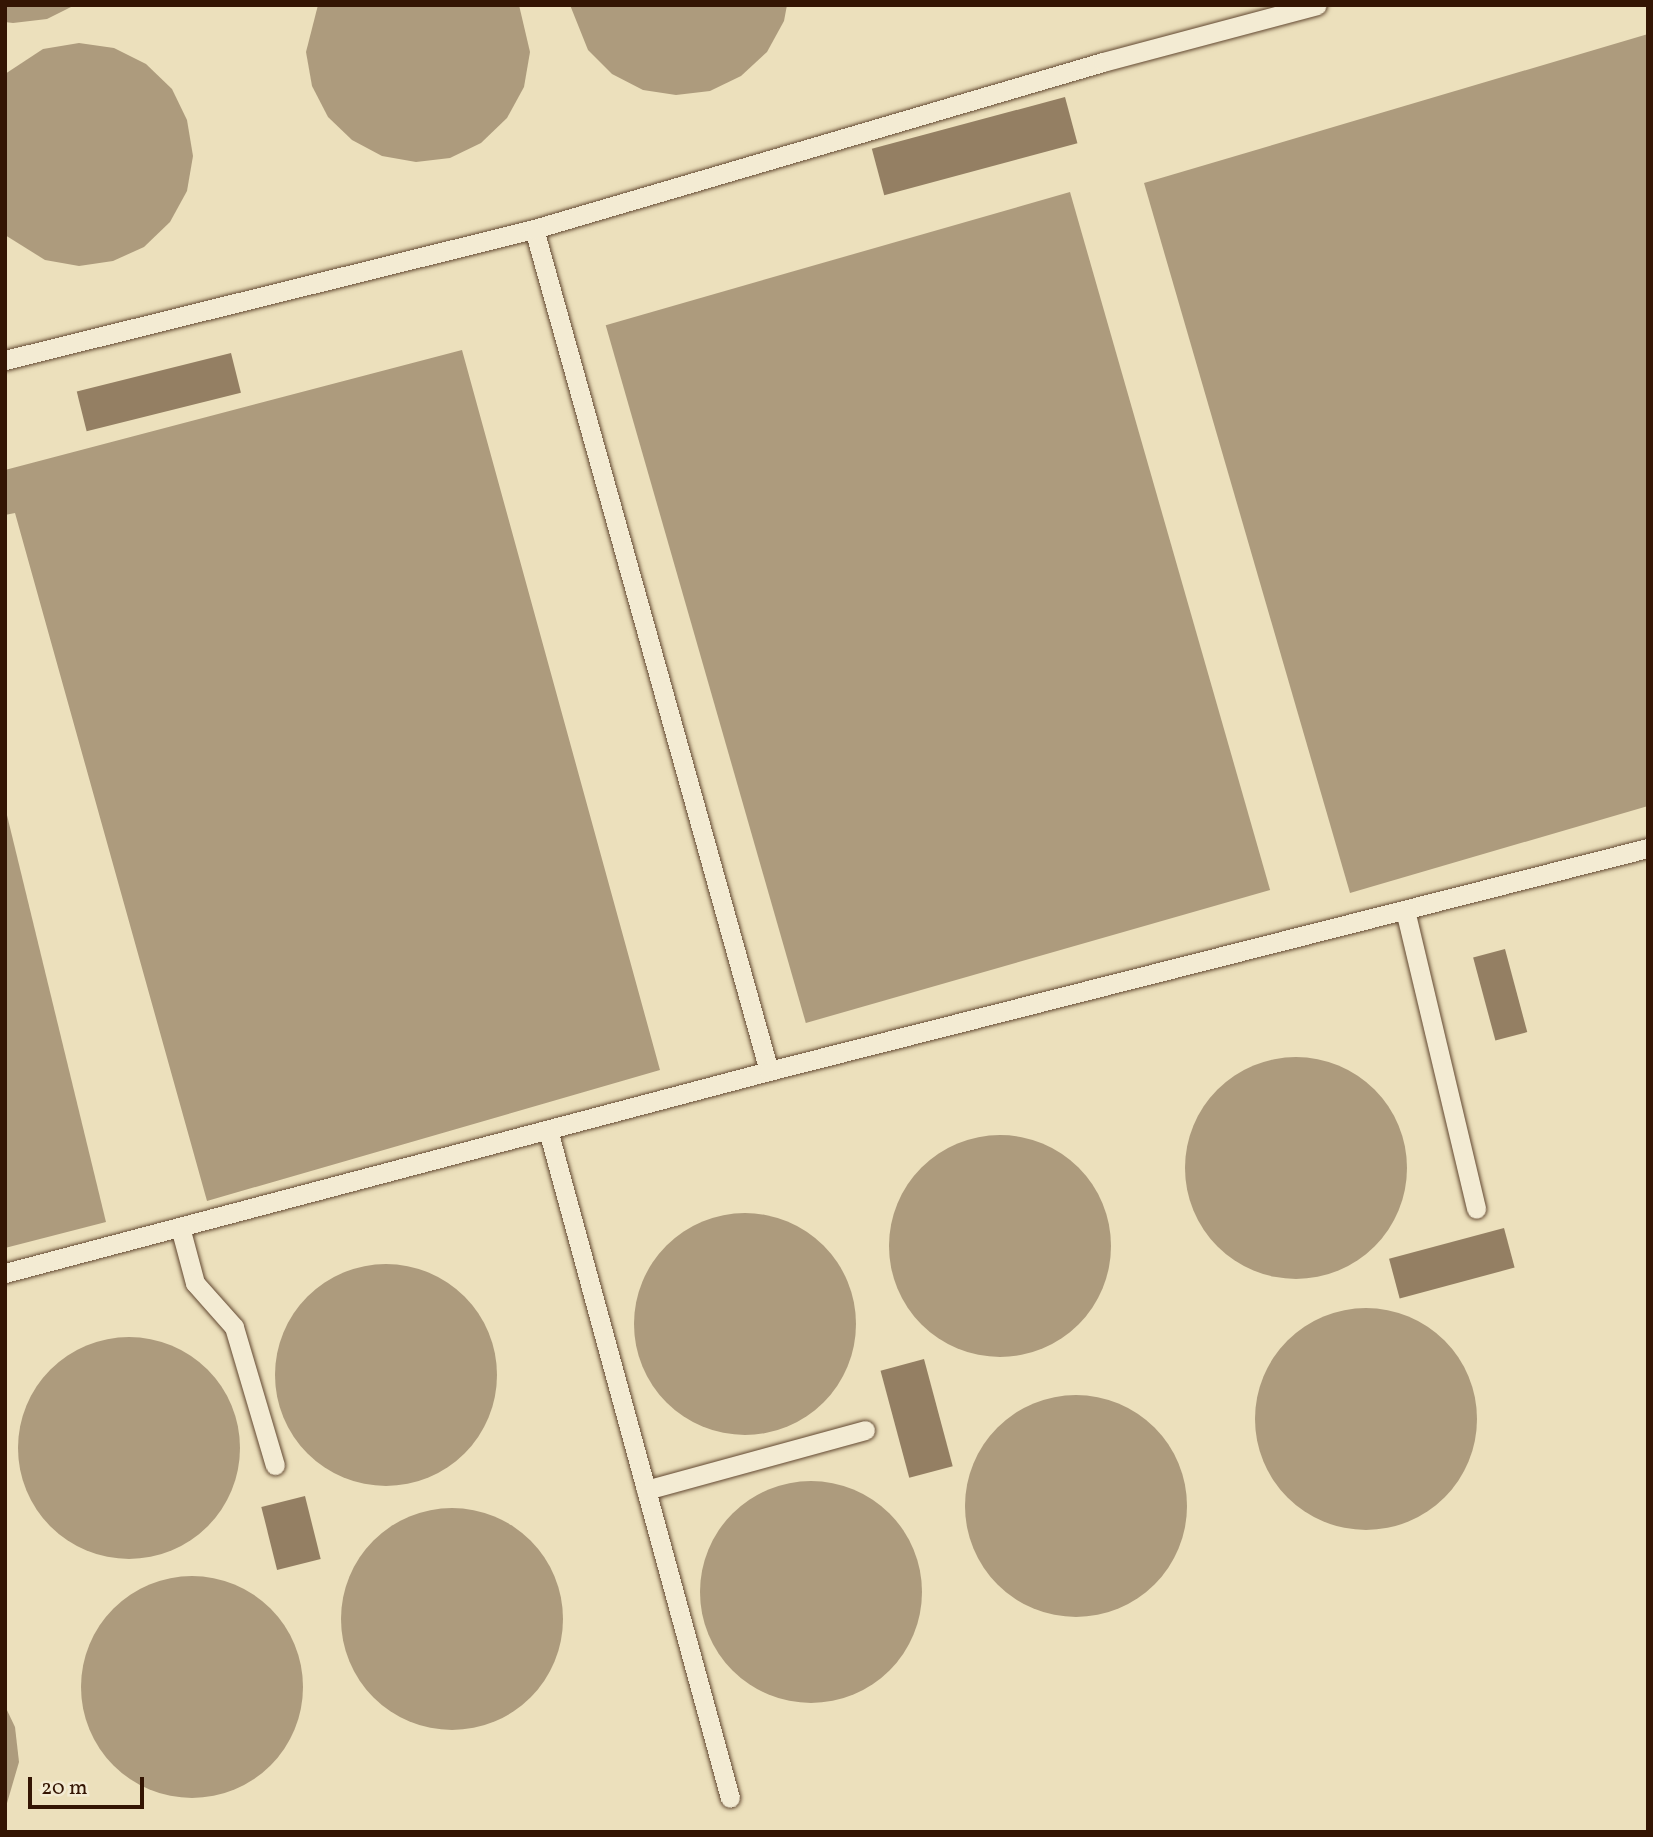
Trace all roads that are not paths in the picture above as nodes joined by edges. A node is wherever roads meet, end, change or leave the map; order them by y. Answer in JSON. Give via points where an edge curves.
{"nodes":[{"id":1,"x":1317,"y":5,"type":"edge"},
{"id":2,"x":534,"y":229,"type":"junction"},
{"id":3,"x":5,"y":360,"type":"edge"},
{"id":4,"x":1648,"y":848,"type":"edge"},
{"id":5,"x":1405,"y":910,"type":"junction"},
{"id":6,"x":769,"y":1071,"type":"junction"},
{"id":7,"x":548,"y":1129,"type":"junction"},
{"id":8,"x":1476,"y":1209,"type":"dead end"},
{"id":9,"x":180,"y":1227,"type":"junction"},
{"id":10,"x":5,"y":1273,"type":"edge"},
{"id":11,"x":865,"y":1430,"type":"dead end"},
{"id":12,"x":275,"y":1465,"type":"dead end"},
{"id":13,"x":646,"y":1490,"type":"junction"},
{"id":14,"x":730,"y":1798,"type":"dead end"}],
"edges":[{"from":1,"to":2,"type":"lane","via":[[1102,62]]},
{"from":2,"to":3,"type":"lane"},
{"from":2,"to":6,"type":"lane"},
{"from":4,"to":5,"type":"lane"},
{"from":5,"to":6,"type":"lane"},
{"from":5,"to":8,"type":"lane"},
{"from":6,"to":7,"type":"lane"},
{"from":7,"to":9,"type":"lane"},
{"from":7,"to":13,"type":"lane"},
{"from":9,"to":10,"type":"lane"},
{"from":9,"to":12,"type":"lane","via":[[195,1283],[234,1327]]},
{"from":11,"to":13,"type":"lane"},
{"from":13,"to":14,"type":"lane"}]}
